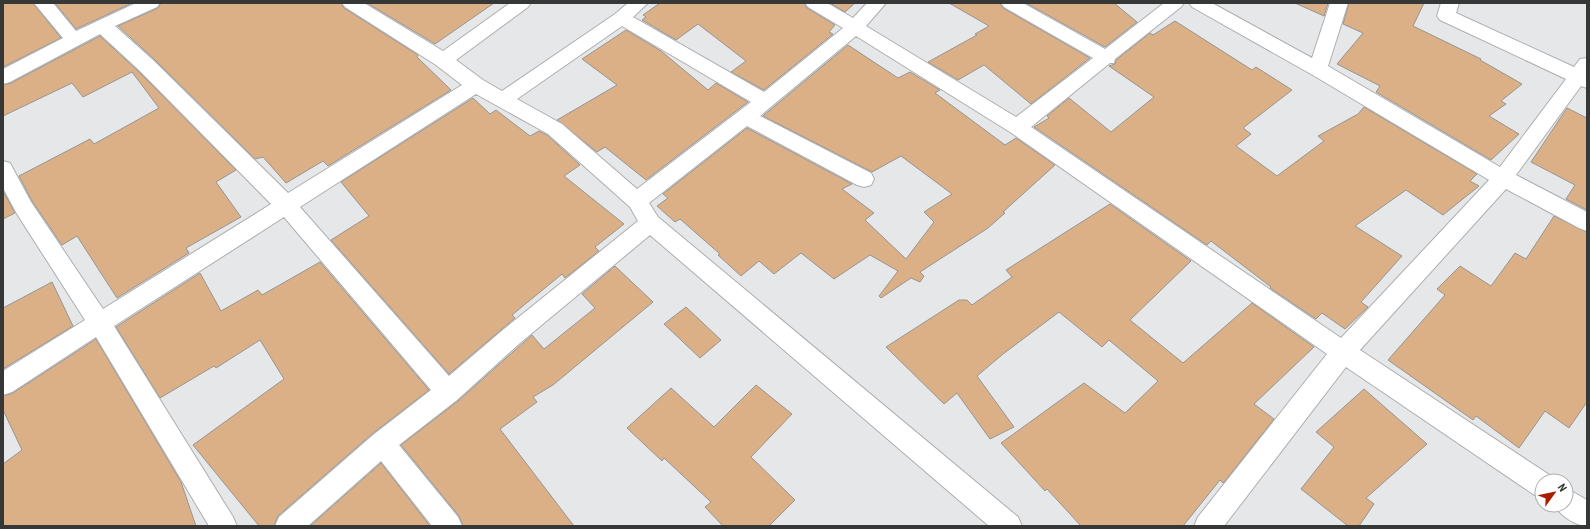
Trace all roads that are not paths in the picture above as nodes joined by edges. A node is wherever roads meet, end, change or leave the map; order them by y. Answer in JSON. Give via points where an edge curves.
{"nodes":[{"id":1,"x":43,"y":3,"type":"edge"},
{"id":2,"x":151,"y":3,"type":"edge"},
{"id":3,"x":351,"y":3,"type":"edge"},
{"id":4,"x":522,"y":3,"type":"edge"},
{"id":5,"x":639,"y":3,"type":"edge"},
{"id":6,"x":814,"y":3,"type":"edge"},
{"id":7,"x":877,"y":3,"type":"edge"},
{"id":8,"x":1010,"y":3,"type":"edge"},
{"id":9,"x":1175,"y":3,"type":"edge"},
{"id":10,"x":1198,"y":3,"type":"edge"},
{"id":11,"x":1339,"y":3,"type":"edge"},
{"id":12,"x":1450,"y":3,"type":"edge"},
{"id":13,"x":621,"y":18,"type":"junction"},
{"id":14,"x":102,"y":25,"type":"junction"},
{"id":15,"x":855,"y":27,"type":"junction"},
{"id":16,"x":74,"y":40,"type":"junction"},
{"id":17,"x":1107,"y":58,"type":"junction"},
{"id":18,"x":442,"y":60,"type":"junction"},
{"id":19,"x":1318,"y":69,"type":"junction"},
{"id":20,"x":1584,"y":74,"type":"edge"},
{"id":21,"x":3,"y":77,"type":"edge"},
{"id":22,"x":476,"y":85,"type":"junction"},
{"id":23,"x":504,"y":99,"type":"junction"},
{"id":24,"x":764,"y":100,"type":"junction"},
{"id":25,"x":746,"y":117,"type":"junction"},
{"id":26,"x":1018,"y":127,"type":"junction"},
{"id":27,"x":3,"y":169,"type":"edge"},
{"id":28,"x":1503,"y":178,"type":"junction"},
{"id":29,"x":864,"y":179,"type":"dead end"},
{"id":30,"x":637,"y":201,"type":"junction"},
{"id":31,"x":285,"y":204,"type":"junction"},
{"id":32,"x":1587,"y":222,"type":"edge"},
{"id":33,"x":650,"y":224,"type":"junction"},
{"id":34,"x":100,"y":323,"type":"junction"},
{"id":35,"x":1343,"y":352,"type":"junction"},
{"id":36,"x":3,"y":384,"type":"edge"},
{"id":37,"x":448,"y":392,"type":"junction"},
{"id":38,"x":382,"y":443,"type":"junction"},
{"id":39,"x":1534,"y":480,"type":"edge"},
{"id":40,"x":1574,"y":506,"type":"edge"},
{"id":41,"x":1587,"y":515,"type":"edge"},
{"id":42,"x":224,"y":526,"type":"edge"},
{"id":43,"x":288,"y":526,"type":"edge"},
{"id":44,"x":449,"y":526,"type":"edge"},
{"id":45,"x":1008,"y":526,"type":"edge"},
{"id":46,"x":1207,"y":526,"type":"edge"}],
"edges":[{"from":1,"to":16,"type":"street"},
{"from":2,"to":14,"type":"street"},
{"from":3,"to":18,"type":"street"},
{"from":4,"to":18,"type":"street"},
{"from":5,"to":13,"type":"street"},
{"from":6,"to":15,"type":"street"},
{"from":7,"to":15,"type":"street"},
{"from":8,"to":17,"type":"street"},
{"from":9,"to":17,"type":"street"},
{"from":10,"to":19,"type":"street"},
{"from":11,"to":19,"type":"street"},
{"from":12,"to":20,"type":"street","via":[[1446,16]]},
{"from":13,"to":23,"type":"street"},
{"from":13,"to":24,"type":"street"},
{"from":14,"to":16,"type":"street"},
{"from":14,"to":31,"type":"street","via":[[147,66]]},
{"from":15,"to":24,"type":"street"},
{"from":15,"to":26,"type":"street"},
{"from":16,"to":21,"type":"street"},
{"from":17,"to":26,"type":"street"},
{"from":18,"to":22,"type":"street"},
{"from":19,"to":28,"type":"street"},
{"from":20,"to":28,"type":"street"},
{"from":22,"to":23,"type":"street"},
{"from":22,"to":31,"type":"street"},
{"from":23,"to":30,"type":"street","via":[[555,130]]},
{"from":24,"to":25,"type":"street"},
{"from":25,"to":29,"type":"street"},
{"from":25,"to":30,"type":"street"},
{"from":26,"to":35,"type":"street"},
{"from":27,"to":34,"type":"street","via":[[24,208]]},
{"from":28,"to":32,"type":"street"},
{"from":28,"to":35,"type":"street"},
{"from":30,"to":33,"type":"street"},
{"from":31,"to":34,"type":"street"},
{"from":31,"to":37,"type":"street"},
{"from":33,"to":37,"type":"street","via":[[512,336]]},
{"from":33,"to":45,"type":"street"},
{"from":34,"to":36,"type":"street"},
{"from":34,"to":42,"type":"street"},
{"from":35,"to":39,"type":"street"},
{"from":35,"to":46,"type":"street"},
{"from":37,"to":38,"type":"street"},
{"from":38,"to":43,"type":"street"},
{"from":38,"to":44,"type":"street"},
{"from":40,"to":41,"type":"street"}]}
